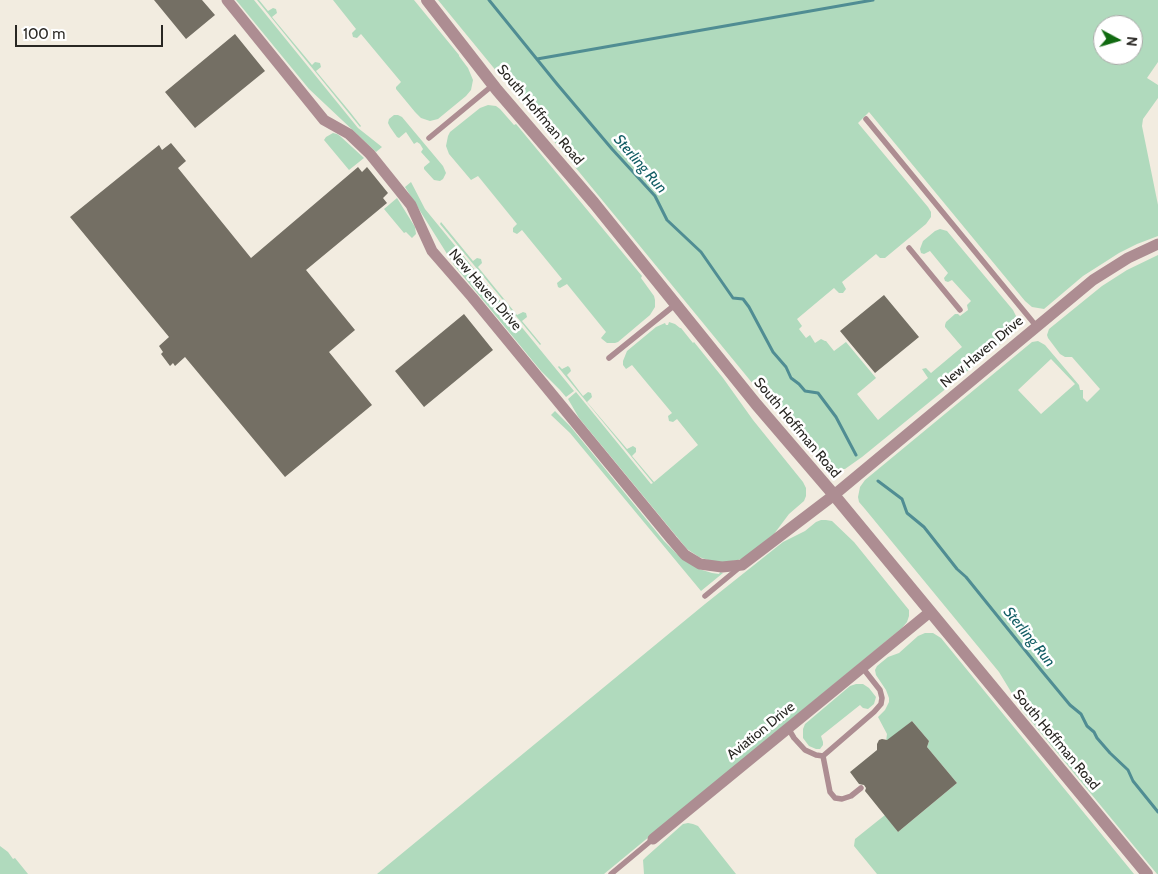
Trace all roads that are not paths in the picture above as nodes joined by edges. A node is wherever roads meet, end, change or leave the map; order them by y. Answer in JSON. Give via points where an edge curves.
{"nodes":[{"id":1,"x":227,"y":0,"type":"edge"},
{"id":2,"x":426,"y":0,"type":"edge"},
{"id":3,"x":493,"y":85,"type":"junction"},
{"id":4,"x":866,"y":119,"type":"dead end"},
{"id":5,"x":429,"y":138,"type":"dead end"},
{"id":6,"x":1158,"y":244,"type":"edge"},
{"id":7,"x":909,"y":248,"type":"dead end"},
{"id":8,"x":676,"y":304,"type":"junction"},
{"id":9,"x":960,"y":310,"type":"dead end"},
{"id":10,"x":1037,"y":326,"type":"junction"},
{"id":11,"x":609,"y":358,"type":"dead end"},
{"id":12,"x":834,"y":494,"type":"junction"},
{"id":13,"x":742,"y":565,"type":"junction"},
{"id":14,"x":705,"y":596,"type":"dead end"},
{"id":15,"x":930,"y":612,"type":"junction"},
{"id":16,"x":862,"y":667,"type":"junction"},
{"id":17,"x":788,"y":728,"type":"junction"},
{"id":18,"x":823,"y":756,"type":"junction"},
{"id":19,"x":861,"y":788,"type":"dead end"},
{"id":20,"x":653,"y":839,"type":"joint"},
{"id":21,"x":611,"y":874,"type":"edge"},
{"id":22,"x":1147,"y":874,"type":"edge"}],
"edges":[{"from":1,"to":13,"type":"street","name":"New Haven Drive","via":[[324,120],[349,134],[370,154],[411,205],[432,251],[679,548],[700,564]]},
{"from":2,"to":3,"type":"street","name":"South Hoffman Road"},
{"from":3,"to":5,"type":"lane"},
{"from":3,"to":8,"type":"street","name":"South Hoffman Road"},
{"from":4,"to":10,"type":"lane"},
{"from":6,"to":10,"type":"street","name":"New Haven Drive","via":[[1093,280]]},
{"from":7,"to":9,"type":"lane"},
{"from":8,"to":11,"type":"lane"},
{"from":8,"to":12,"type":"street","name":"South Hoffman Road"},
{"from":10,"to":12,"type":"street","name":"New Haven Drive"},
{"from":12,"to":13,"type":"street","name":"New Haven Drive"},
{"from":12,"to":15,"type":"street","name":"South Hoffman Road"},
{"from":13,"to":14,"type":"lane"},
{"from":15,"to":16,"type":"street","name":"Aviation Drive"},
{"from":15,"to":22,"type":"street","name":"South Hoffman Road"},
{"from":16,"to":17,"type":"street","name":"Aviation Drive"},
{"from":16,"to":18,"type":"lane","via":[[880,690],[881,704]]},
{"from":17,"to":18,"type":"lane","via":[[805,750]]},
{"from":17,"to":20,"type":"street","name":"Aviation Drive"},
{"from":18,"to":19,"type":"lane","via":[[830,792],[835,798],[850,796]]},
{"from":20,"to":21,"type":"lane","name":"Aviation Drive"}]}
